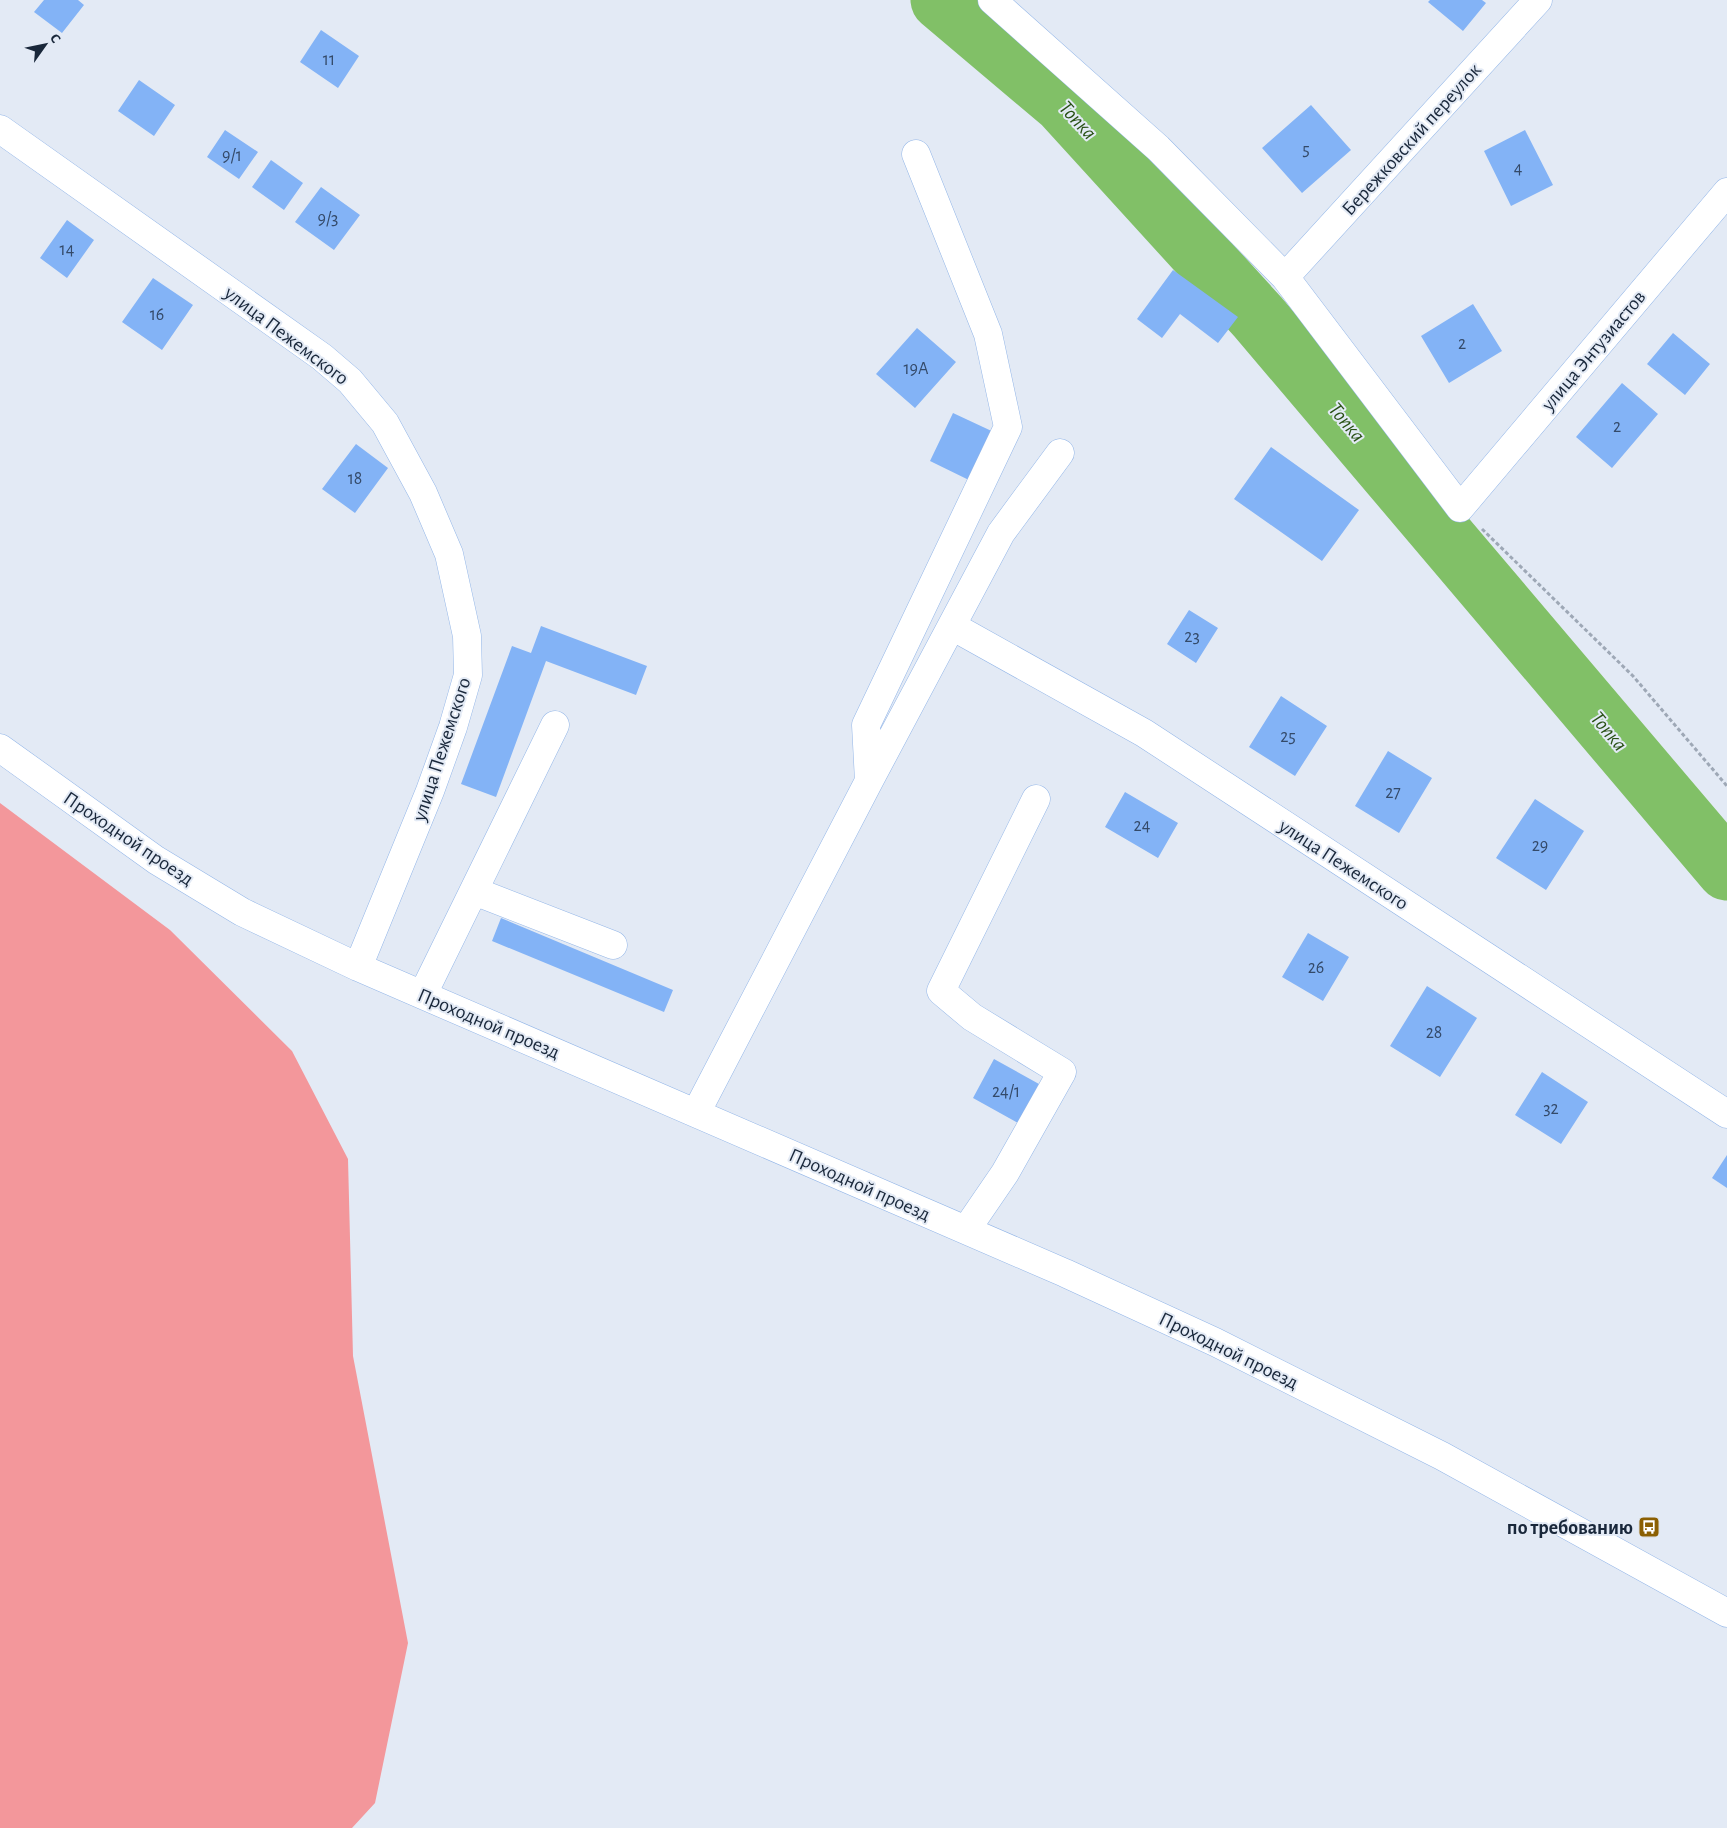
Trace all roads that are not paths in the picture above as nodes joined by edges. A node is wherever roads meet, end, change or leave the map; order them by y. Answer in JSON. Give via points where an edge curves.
{"nodes":[{"id":1,"x":992,"y":0,"type":"edge"},
{"id":2,"x":1538,"y":0,"type":"edge"},
{"id":3,"x":0,"y":129,"type":"edge"},
{"id":4,"x":916,"y":154,"type":"dead end"},
{"id":5,"x":1727,"y":192,"type":"edge"},
{"id":6,"x":1285,"y":277,"type":"junction"},
{"id":7,"x":1060,"y":453,"type":"dead end"},
{"id":8,"x":952,"y":626,"type":"junction"},
{"id":9,"x":555,"y":725,"type":"dead end"},
{"id":10,"x":0,"y":748,"type":"edge"},
{"id":11,"x":869,"y":781,"type":"junction"},
{"id":12,"x":1036,"y":799,"type":"dead end"},
{"id":13,"x":474,"y":891,"type":"junction"},
{"id":14,"x":613,"y":946,"type":"dead end"},
{"id":15,"x":358,"y":967,"type":"junction"},
{"id":16,"x":423,"y":994,"type":"junction"},
{"id":17,"x":696,"y":1113,"type":"junction"},
{"id":18,"x":1727,"y":1114,"type":"edge"},
{"id":19,"x":966,"y":1230,"type":"junction"},
{"id":20,"x":1727,"y":1613,"type":"edge"}],
"edges":[{"from":1,"to":6,"type":"street","via":[[1158,148]]},
{"from":2,"to":6,"type":"street","name":"Бережковский переулок"},
{"from":3,"to":15,"type":"street","name":"улица Пежемского","via":[[322,357],[350,381],[385,423],[423,493],[449,554],[467,636],[468,675],[430,791]]},
{"from":4,"to":11,"type":"street","via":[[988,334],[1008,427],[866,726]]},
{"from":5,"to":6,"type":"street","name":"улица Энтузиастов","via":[[1460,508]]},
{"from":7,"to":8,"type":"street","via":[[1002,533]]},
{"from":8,"to":11,"type":"street"},
{"from":8,"to":18,"type":"street","name":"улица Пежемского","via":[[1144,733]]},
{"from":9,"to":13,"type":"street"},
{"from":10,"to":15,"type":"street","name":"Проходной проезд","via":[[156,860],[242,912]]},
{"from":11,"to":17,"type":"street"},
{"from":12,"to":19,"type":"street","via":[[941,991],[972,1017],[1062,1072],[1005,1173]]},
{"from":13,"to":14,"type":"street"},
{"from":13,"to":16,"type":"street"},
{"from":15,"to":16,"type":"street","name":"Проходной проезд"},
{"from":16,"to":17,"type":"street","name":"Проходной проезд"},
{"from":17,"to":19,"type":"street","name":"Проходной проезд"},
{"from":19,"to":20,"type":"street","name":"Проходной проезд","via":[[1215,1342],[1442,1456]]}]}
